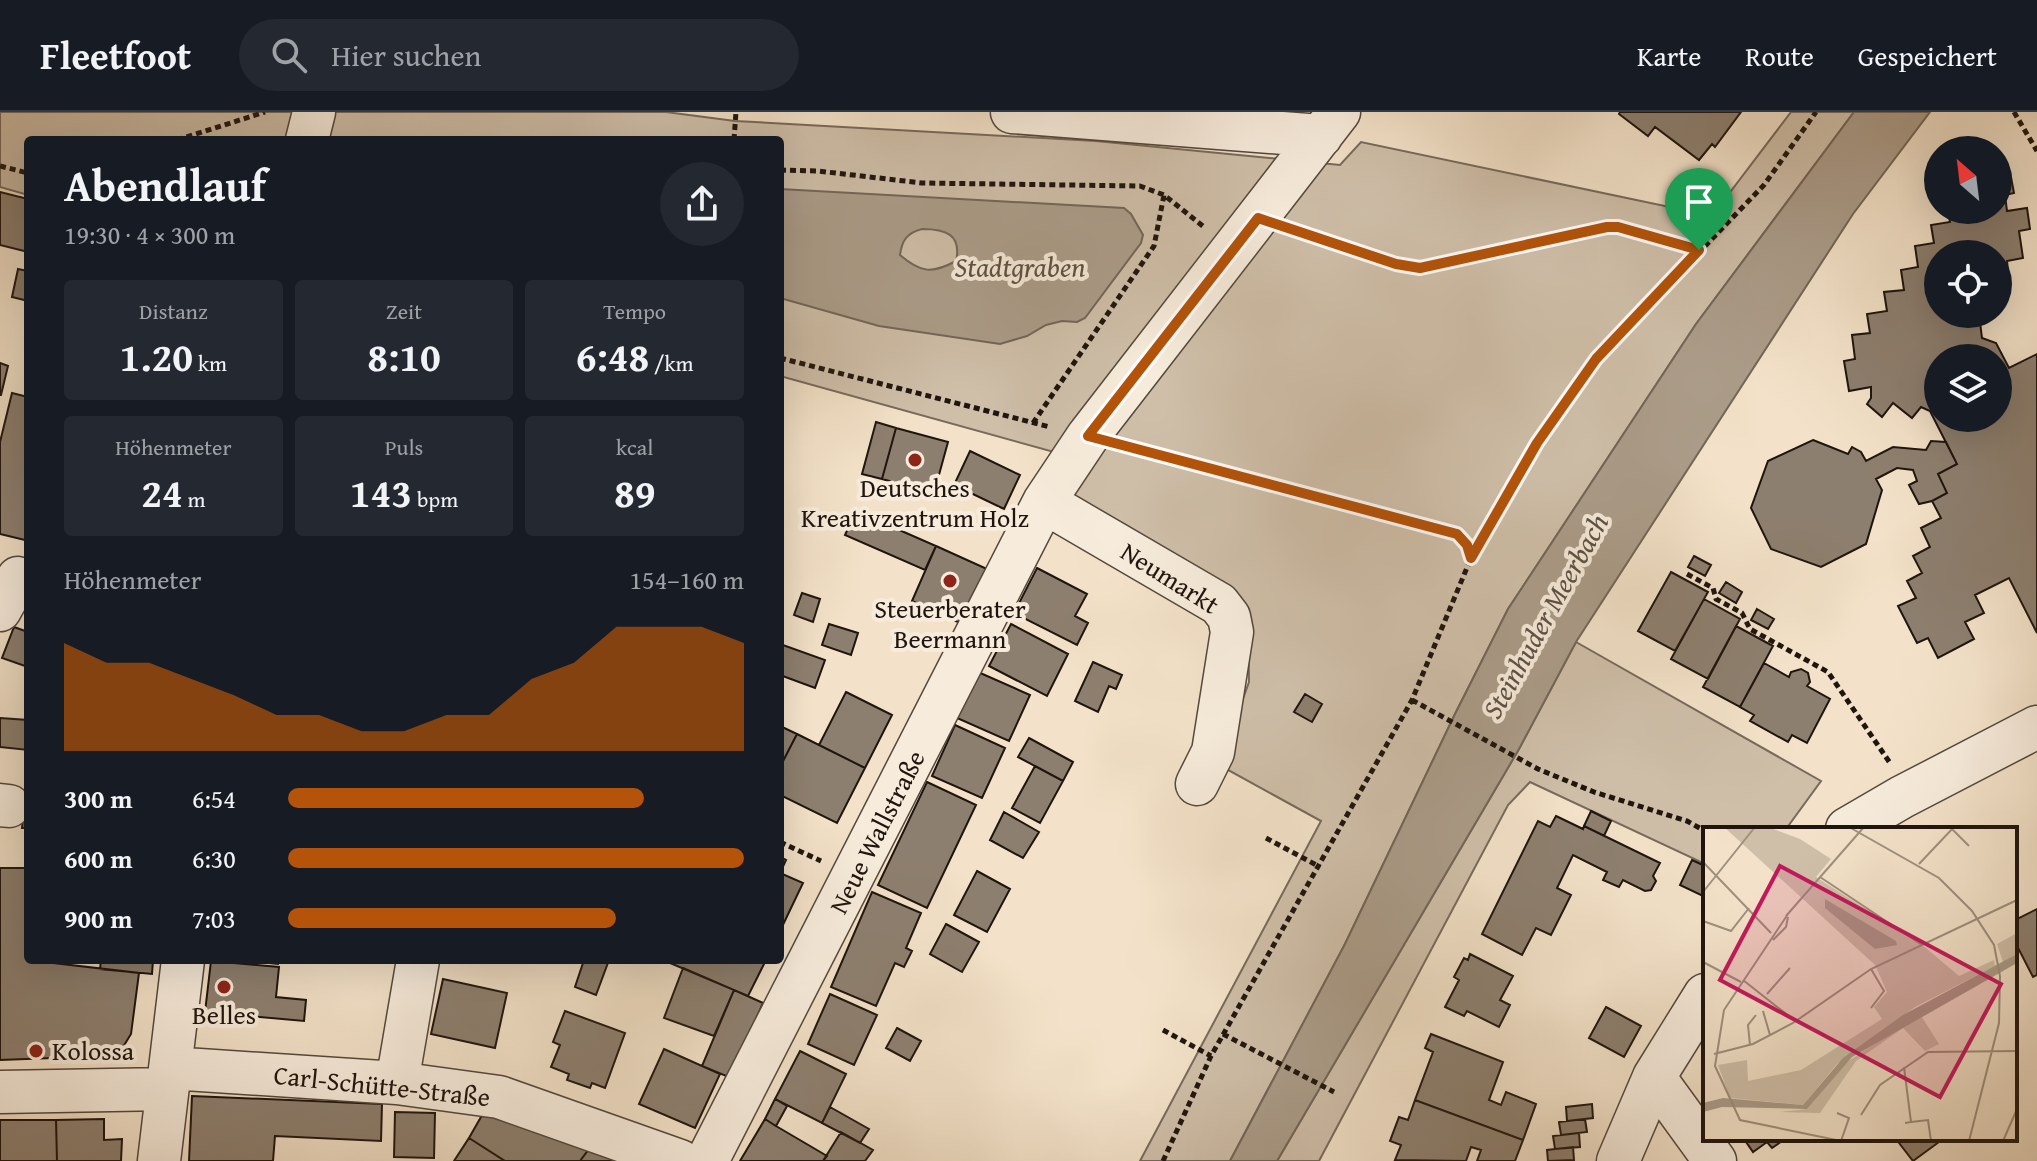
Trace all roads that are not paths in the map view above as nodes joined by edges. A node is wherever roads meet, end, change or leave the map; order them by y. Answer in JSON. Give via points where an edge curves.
{"nodes":[{"id":1,"x":314,"y":112,"type":"edge"},
{"id":2,"x":1012,"y":112,"type":"edge"},
{"id":3,"x":1330,"y":124,"type":"edge"},
{"id":4,"x":308,"y":136,"type":"edge"},
{"id":5,"x":1044,"y":502,"type":"junction"},
{"id":6,"x":2037,"y":727,"type":"edge"},
{"id":7,"x":1197,"y":784,"type":"dead end"},
{"id":8,"x":1850,"y":827,"type":"edge"},
{"id":9,"x":182,"y":964,"type":"edge"},
{"id":10,"x":417,"y":964,"type":"edge"},
{"id":11,"x":1703,"y":998,"type":"edge"},
{"id":12,"x":1654,"y":1077,"type":"junction"},
{"id":13,"x":168,"y":1078,"type":"junction"},
{"id":14,"x":397,"y":1083,"type":"junction"},
{"id":15,"x":0,"y":1092,"type":"edge"},
{"id":16,"x":159,"y":1161,"type":"edge"},
{"id":17,"x":680,"y":1161,"type":"edge"},
{"id":18,"x":707,"y":1161,"type":"edge"},
{"id":19,"x":1618,"y":1161,"type":"edge"},
{"id":20,"x":1715,"y":1161,"type":"edge"}],
"edges":[{"from":1,"to":4,"type":"street"},
{"from":2,"to":3,"type":"street"},
{"from":3,"to":5,"type":"street","name":"Neue Wallstraße","via":[[1088,436]]},
{"from":5,"to":7,"type":"street","name":"Neumarkt","via":[[1227,612],[1232,632],[1213,752]]},
{"from":5,"to":18,"type":"street","name":"Neue Wallstraße"},
{"from":6,"to":8,"type":"street"},
{"from":9,"to":13,"type":"street"},
{"from":10,"to":14,"type":"street"},
{"from":11,"to":12,"type":"street"},
{"from":12,"to":19,"type":"street"},
{"from":12,"to":20,"type":"street"},
{"from":13,"to":14,"type":"street","name":"Carl-Schütte-Straße","via":[[249,1072]]},
{"from":13,"to":15,"type":"street","name":"Carl-Schütte-Straße"},
{"from":13,"to":16,"type":"street"},
{"from":14,"to":17,"type":"street","name":"Carl-Schütte-Straße","via":[[499,1097]]}]}
